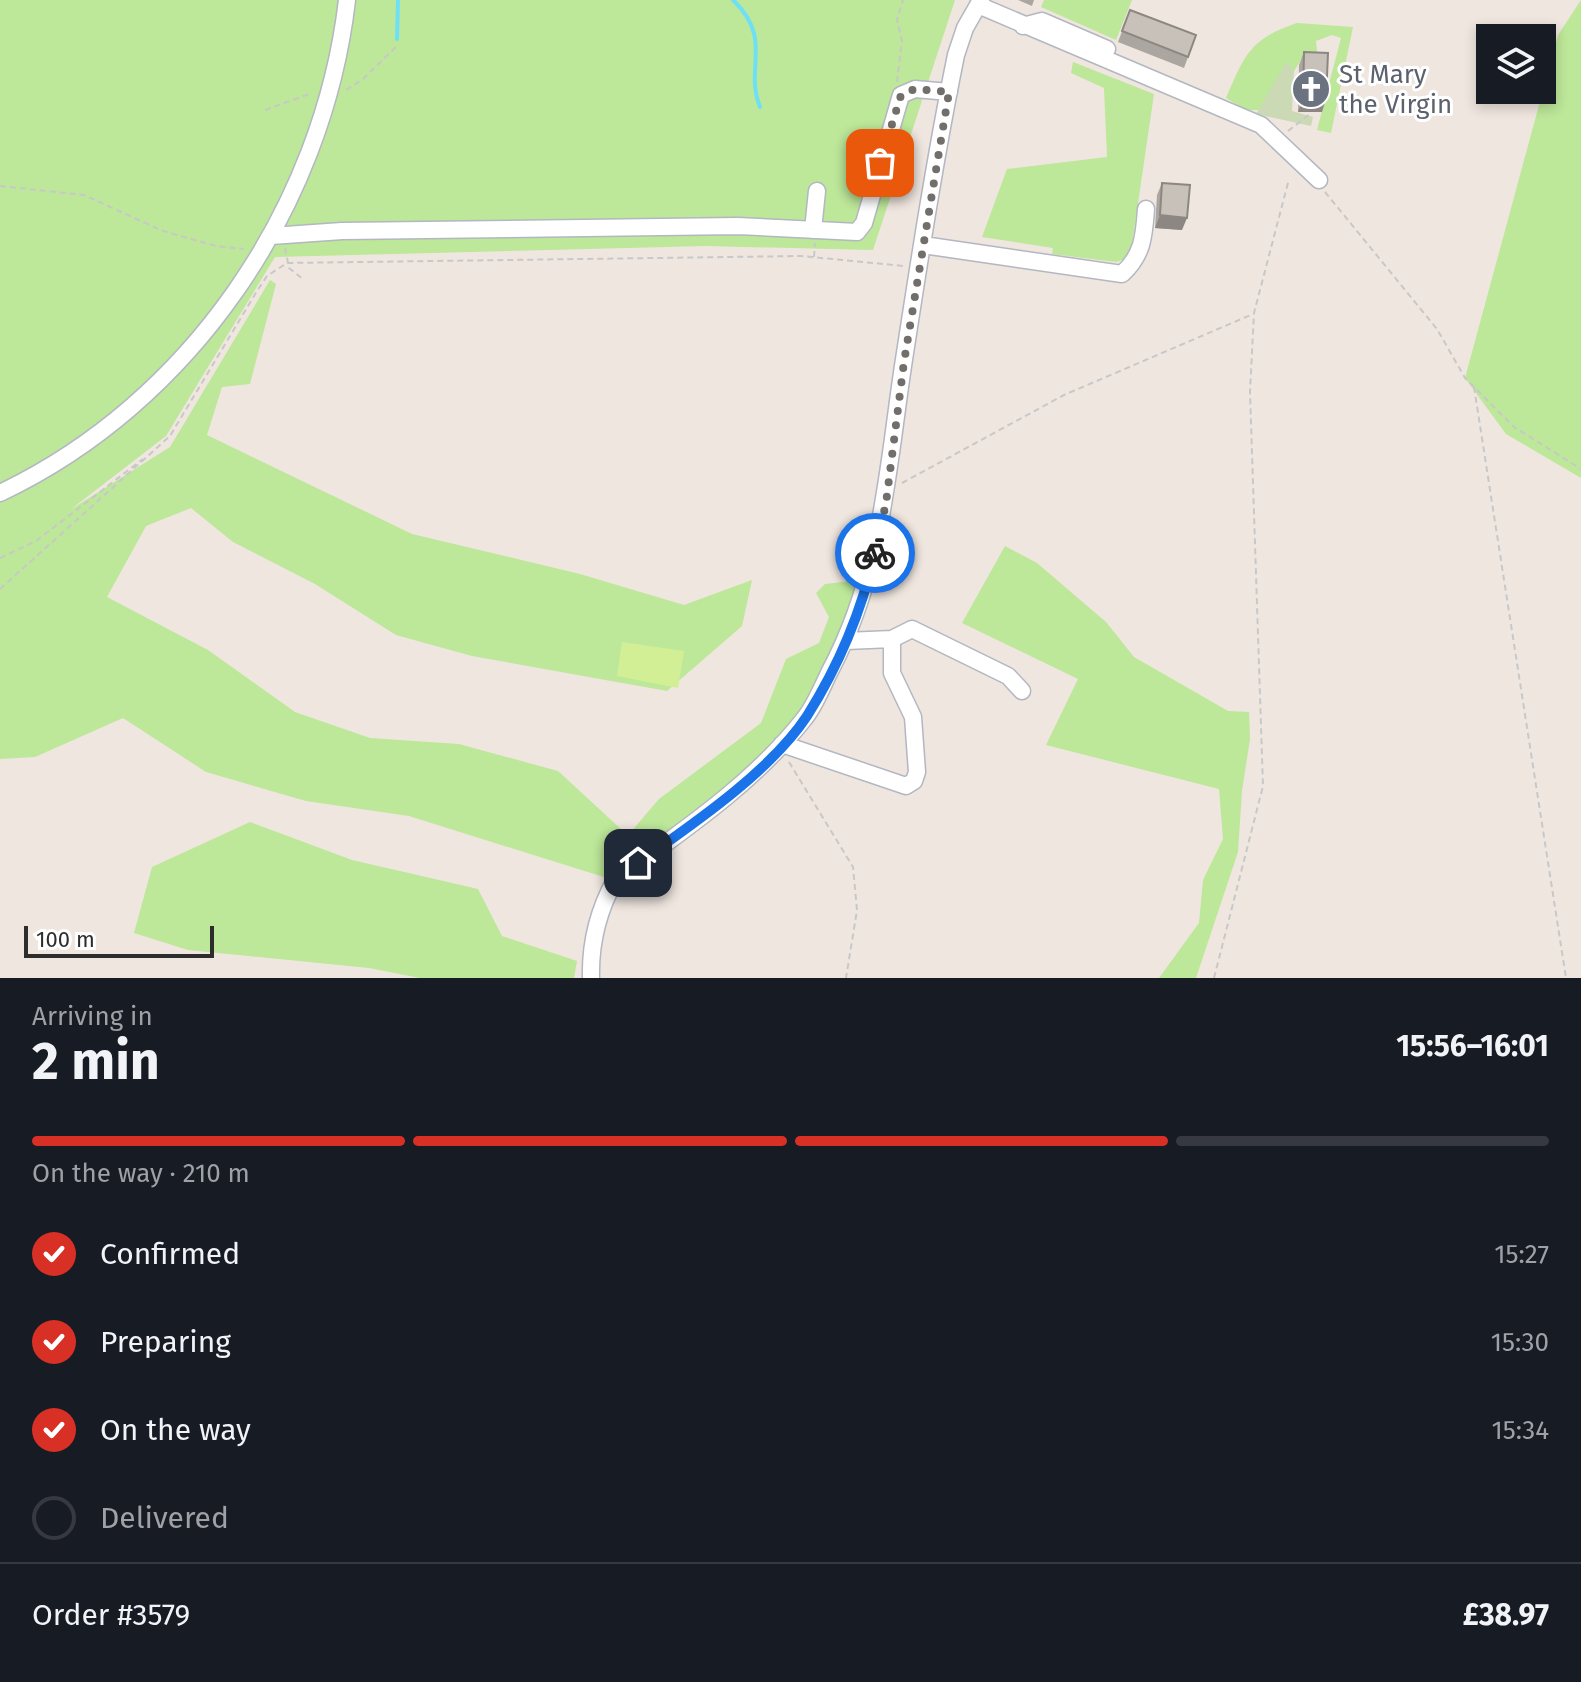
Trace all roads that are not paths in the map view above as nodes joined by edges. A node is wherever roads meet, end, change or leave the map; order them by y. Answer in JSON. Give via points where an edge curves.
{"nodes":[{"id":1,"x":347,"y":0,"type":"edge"},
{"id":2,"x":979,"y":3,"type":"edge"},
{"id":3,"x":1023,"y":26,"type":"junction"},
{"id":4,"x":1107,"y":49,"type":"dead end"},
{"id":5,"x":949,"y":92,"type":"junction"},
{"id":6,"x":1319,"y":180,"type":"road end"},
{"id":7,"x":817,"y":191,"type":"dead end"},
{"id":8,"x":1146,"y":209,"type":"dead end"},
{"id":9,"x":813,"y":230,"type":"junction"},
{"id":10,"x":278,"y":236,"type":"junction"},
{"id":11,"x":923,"y":245,"type":"junction"},
{"id":12,"x":0,"y":493,"type":"edge"},
{"id":13,"x":892,"y":639,"type":"junction"},
{"id":14,"x":846,"y":641,"type":"junction"},
{"id":15,"x":1022,"y":691,"type":"dead end"},
{"id":16,"x":781,"y":746,"type":"junction"},
{"id":17,"x":591,"y":978,"type":"edge"}],
"edges":[{"from":1,"to":10,"type":"street","via":[[322,117]]},
{"from":2,"to":3,"type":"street"},
{"from":2,"to":5,"type":"street","via":[[965,28]]},
{"from":3,"to":4,"type":"street","via":[[1042,21]]},
{"from":3,"to":6,"type":"street","via":[[1261,125]]},
{"from":5,"to":9,"type":"street","via":[[915,89],[901,95],[857,232]]},
{"from":5,"to":11,"type":"street"},
{"from":7,"to":9,"type":"street"},
{"from":8,"to":11,"type":"street","via":[[1137,261],[1122,274]]},
{"from":9,"to":10,"type":"street","via":[[738,226]]},
{"from":10,"to":12,"type":"street","via":[[165,376],[78,449]]},
{"from":11,"to":14,"type":"street","via":[[887,491],[872,567]]},
{"from":13,"to":14,"type":"street"},
{"from":13,"to":15,"type":"street","via":[[912,629],[1008,676]]},
{"from":13,"to":16,"type":"street","via":[[892,673],[913,717],[917,772],[911,785]]},
{"from":14,"to":16,"type":"street","via":[[806,717]]},
{"from":16,"to":17,"type":"street","via":[[743,782],[615,880],[598,917]]}]}
